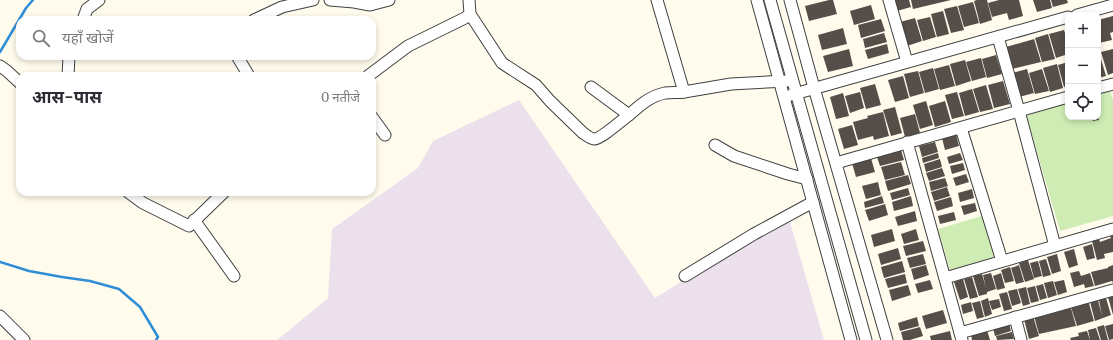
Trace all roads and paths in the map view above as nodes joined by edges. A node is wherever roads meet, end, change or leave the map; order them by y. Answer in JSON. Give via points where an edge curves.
{"nodes":[{"id":1,"x":99,"y":0,"type":"edge"},
{"id":2,"x":313,"y":0,"type":"edge"},
{"id":3,"x":330,"y":0,"type":"edge"},
{"id":4,"x":389,"y":0,"type":"edge"},
{"id":5,"x":469,"y":0,"type":"edge"},
{"id":6,"x":657,"y":0,"type":"edge"},
{"id":7,"x":757,"y":0,"type":"edge"},
{"id":8,"x":770,"y":0,"type":"edge"},
{"id":9,"x":790,"y":0,"type":"edge"},
{"id":10,"x":889,"y":0,"type":"edge"},
{"id":11,"x":277,"y":4,"type":"edge"},
{"id":12,"x":1113,"y":5,"type":"edge"},
{"id":13,"x":1088,"y":12,"type":"edge"},
{"id":14,"x":470,"y":14,"type":"junction"},
{"id":15,"x":84,"y":16,"type":"edge"},
{"id":16,"x":260,"y":16,"type":"edge"},
{"id":17,"x":1065,"y":19,"type":"edge"},
{"id":18,"x":998,"y":37,"type":"junction"},
{"id":19,"x":69,"y":60,"type":"edge"},
{"id":20,"x":239,"y":60,"type":"edge"},
{"id":21,"x":907,"y":62,"type":"junction"},
{"id":22,"x":4,"y":69,"type":"edge"},
{"id":23,"x":68,"y":72,"type":"edge"},
{"id":24,"x":247,"y":72,"type":"edge"},
{"id":25,"x":373,"y":72,"type":"edge"},
{"id":26,"x":16,"y":80,"type":"edge"},
{"id":27,"x":793,"y":80,"type":"junction"},
{"id":28,"x":780,"y":82,"type":"junction"},
{"id":29,"x":1113,"y":84,"type":"edge"},
{"id":30,"x":591,"y":87,"type":"dead end"},
{"id":31,"x":1101,"y":87,"type":"edge"},
{"id":32,"x":814,"y":88,"type":"junction"},
{"id":33,"x":684,"y":92,"type":"junction"},
{"id":34,"x":797,"y":93,"type":"junction"},
{"id":35,"x":784,"y":97,"type":"junction"},
{"id":36,"x":1065,"y":98,"type":"edge"},
{"id":37,"x":1019,"y":111,"type":"junction"},
{"id":38,"x":629,"y":115,"type":"junction"},
{"id":39,"x":376,"y":123,"type":"edge"},
{"id":40,"x":961,"y":128,"type":"junction"},
{"id":41,"x":385,"y":135,"type":"dead end"},
{"id":42,"x":907,"y":142,"type":"junction"},
{"id":43,"x":715,"y":145,"type":"dead end"},
{"id":44,"x":836,"y":164,"type":"junction"},
{"id":45,"x":807,"y":179,"type":"junction"},
{"id":46,"x":133,"y":196,"type":"edge"},
{"id":47,"x":220,"y":196,"type":"edge"},
{"id":48,"x":813,"y":202,"type":"junction"},
{"id":49,"x":194,"y":220,"type":"junction"},
{"id":50,"x":1113,"y":229,"type":"edge"},
{"id":51,"x":1055,"y":246,"type":"junction"},
{"id":52,"x":1002,"y":261,"type":"junction"},
{"id":53,"x":234,"y":276,"type":"dead end"},
{"id":54,"x":685,"y":276,"type":"dead end"},
{"id":55,"x":945,"y":278,"type":"junction"},
{"id":56,"x":1113,"y":290,"type":"edge"},
{"id":57,"x":0,"y":316,"type":"edge"},
{"id":58,"x":1015,"y":317,"type":"junction"},
{"id":59,"x":961,"y":336,"type":"edge"},
{"id":60,"x":24,"y":340,"type":"edge"},
{"id":61,"x":850,"y":340,"type":"edge"},
{"id":62,"x":866,"y":340,"type":"edge"},
{"id":63,"x":887,"y":340,"type":"edge"},
{"id":64,"x":1021,"y":340,"type":"edge"}],
"edges":[{"from":1,"to":15,"type":"street","via":[[87,9]]},
{"from":2,"to":11,"type":"street"},
{"from":3,"to":4,"type":"street","via":[[370,5]]},
{"from":5,"to":14,"type":"street"},
{"from":6,"to":33,"type":"street"},
{"from":7,"to":28,"type":"street"},
{"from":8,"to":27,"type":"street"},
{"from":9,"to":32,"type":"street"},
{"from":10,"to":21,"type":"street"},
{"from":11,"to":16,"type":"street"},
{"from":12,"to":13,"type":"street"},
{"from":14,"to":25,"type":"street","via":[[408,46]]},
{"from":14,"to":38,"type":"street","via":[[502,63],[536,85],[589,137],[595,139],[601,136]]},
{"from":17,"to":18,"type":"street"},
{"from":18,"to":21,"type":"street"},
{"from":18,"to":37,"type":"street"},
{"from":19,"to":23,"type":"street"},
{"from":20,"to":24,"type":"street"},
{"from":21,"to":32,"type":"street"},
{"from":22,"to":26,"type":"street"},
{"from":27,"to":28,"type":"street"},
{"from":27,"to":34,"type":"street"},
{"from":28,"to":33,"type":"street","via":[[731,84]]},
{"from":28,"to":35,"type":"street"},
{"from":29,"to":31,"type":"street"},
{"from":30,"to":38,"type":"street"},
{"from":32,"to":34,"type":"street"},
{"from":32,"to":44,"type":"street"},
{"from":33,"to":38,"type":"street","via":[[653,97]]},
{"from":34,"to":35,"type":"street"},
{"from":34,"to":62,"type":"street"},
{"from":35,"to":45,"type":"street"},
{"from":36,"to":37,"type":"street"},
{"from":37,"to":40,"type":"street"},
{"from":37,"to":51,"type":"street"},
{"from":39,"to":41,"type":"street"},
{"from":40,"to":42,"type":"street"},
{"from":40,"to":52,"type":"street"},
{"from":42,"to":44,"type":"street"},
{"from":42,"to":55,"type":"street"},
{"from":43,"to":45,"type":"street","via":[[734,156]]},
{"from":44,"to":63,"type":"street"},
{"from":45,"to":48,"type":"street"},
{"from":46,"to":49,"type":"street","via":[[188,226]]},
{"from":47,"to":49,"type":"street"},
{"from":48,"to":54,"type":"street"},
{"from":48,"to":61,"type":"street"},
{"from":49,"to":53,"type":"street"},
{"from":50,"to":51,"type":"street"},
{"from":51,"to":52,"type":"street"},
{"from":52,"to":55,"type":"street"},
{"from":55,"to":59,"type":"street"},
{"from":56,"to":58,"type":"street"},
{"from":57,"to":60,"type":"street"},
{"from":58,"to":59,"type":"street"},
{"from":58,"to":64,"type":"street"}]}
